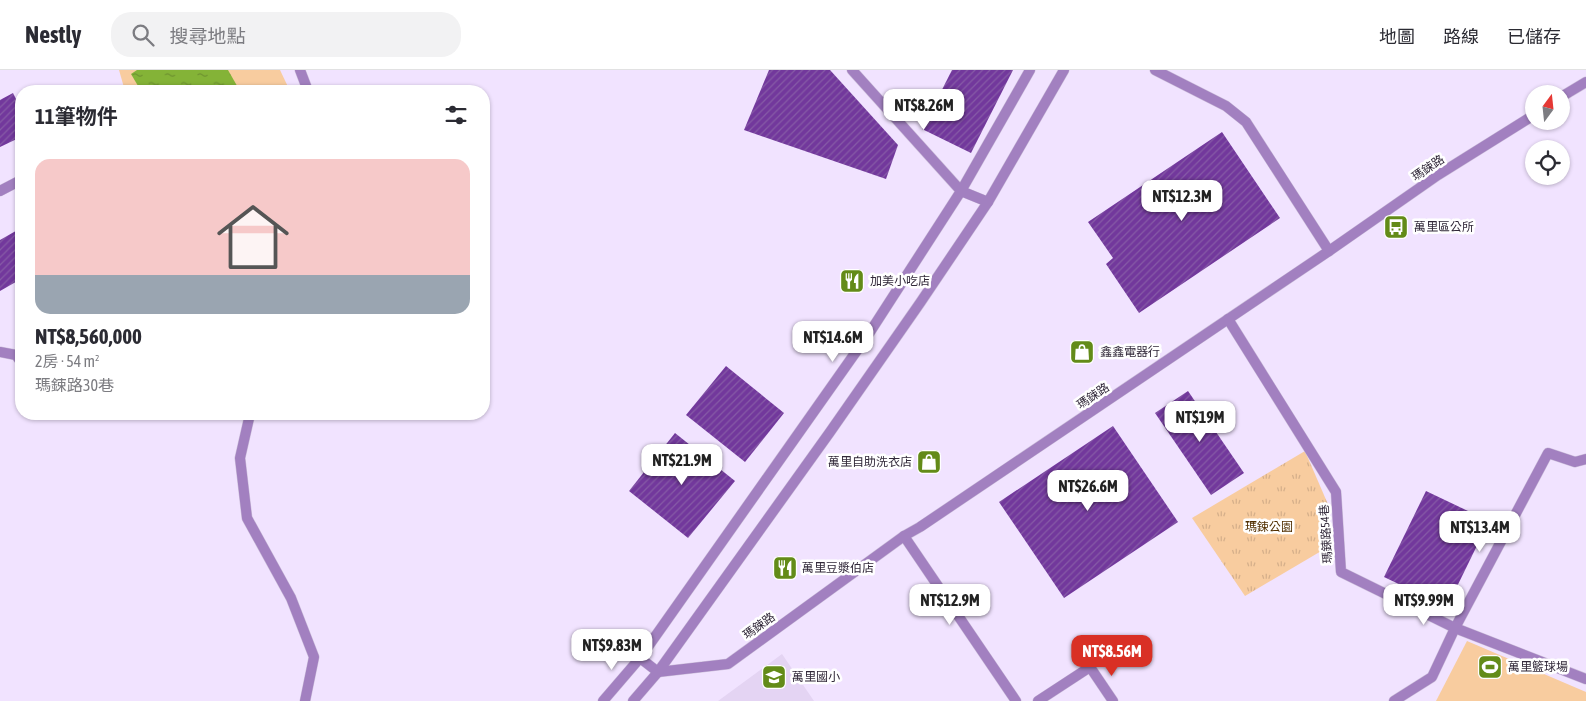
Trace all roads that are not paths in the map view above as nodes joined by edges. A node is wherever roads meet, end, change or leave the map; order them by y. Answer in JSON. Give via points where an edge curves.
{"nodes":[{"id":1,"x":300,"y":70,"type":"edge"},
{"id":2,"x":852,"y":70,"type":"edge"},
{"id":3,"x":1030,"y":70,"type":"edge"},
{"id":4,"x":1064,"y":70,"type":"edge"},
{"id":5,"x":1155,"y":70,"type":"edge"},
{"id":6,"x":1586,"y":82,"type":"edge"},
{"id":7,"x":306,"y":85,"type":"edge"},
{"id":8,"x":1570,"y":92,"type":"edge"},
{"id":9,"x":1525,"y":121,"type":"edge"},
{"id":10,"x":15,"y":183,"type":"edge"},
{"id":11,"x":0,"y":191,"type":"edge"},
{"id":12,"x":961,"y":191,"type":"junction"},
{"id":13,"x":988,"y":202,"type":"junction"},
{"id":14,"x":1329,"y":251,"type":"junction"},
{"id":15,"x":1228,"y":319,"type":"junction"},
{"id":16,"x":0,"y":352,"type":"edge"},
{"id":17,"x":15,"y":355,"type":"edge"},
{"id":18,"x":249,"y":420,"type":"edge"},
{"id":19,"x":1586,"y":460,"type":"edge"},
{"id":20,"x":904,"y":536,"type":"junction"},
{"id":21,"x":1455,"y":628,"type":"junction"},
{"id":22,"x":640,"y":658,"type":"junction"},
{"id":23,"x":658,"y":672,"type":"junction"},
{"id":24,"x":1586,"y":679,"type":"edge"},
{"id":25,"x":305,"y":701,"type":"edge"},
{"id":26,"x":603,"y":701,"type":"edge"},
{"id":27,"x":633,"y":701,"type":"edge"},
{"id":28,"x":1016,"y":701,"type":"edge"},
{"id":29,"x":1038,"y":701,"type":"edge"},
{"id":30,"x":1114,"y":701,"type":"edge"},
{"id":31,"x":1394,"y":701,"type":"edge"}],
"edges":[{"from":1,"to":7,"type":"street"},
{"from":2,"to":12,"type":"street"},
{"from":3,"to":12,"type":"street"},
{"from":4,"to":13,"type":"street"},
{"from":5,"to":14,"type":"street","via":[[1226,106],[1246,122]]},
{"from":6,"to":8,"type":"street"},
{"from":9,"to":14,"type":"street","name":"瑪鋉路"},
{"from":10,"to":11,"type":"street"},
{"from":12,"to":13,"type":"street"},
{"from":12,"to":22,"type":"street","via":[[870,332]]},
{"from":13,"to":23,"type":"street","via":[[830,432]]},
{"from":14,"to":15,"type":"street","name":"瑪鋉路"},
{"from":15,"to":20,"type":"street","name":"瑪鋉路"},
{"from":15,"to":21,"type":"street","name":"瑪鋉路54巷","via":[[1336,492],[1341,572]]},
{"from":16,"to":17,"type":"street"},
{"from":18,"to":25,"type":"street","via":[[240,458],[246,518],[291,598],[314,656]]},
{"from":19,"to":21,"type":"street","via":[[1575,462],[1548,453]]},
{"from":20,"to":23,"type":"street","name":"瑪鋉路","via":[[728,664]]},
{"from":20,"to":28,"type":"street"},
{"from":21,"to":24,"type":"street","name":"瑪鋉路54巷"},
{"from":21,"to":31,"type":"street","via":[[1432,677]]},
{"from":22,"to":23,"type":"street"},
{"from":22,"to":26,"type":"street"},
{"from":23,"to":27,"type":"street"},
{"from":29,"to":30,"type":"street","via":[[1090,667]]}]}
